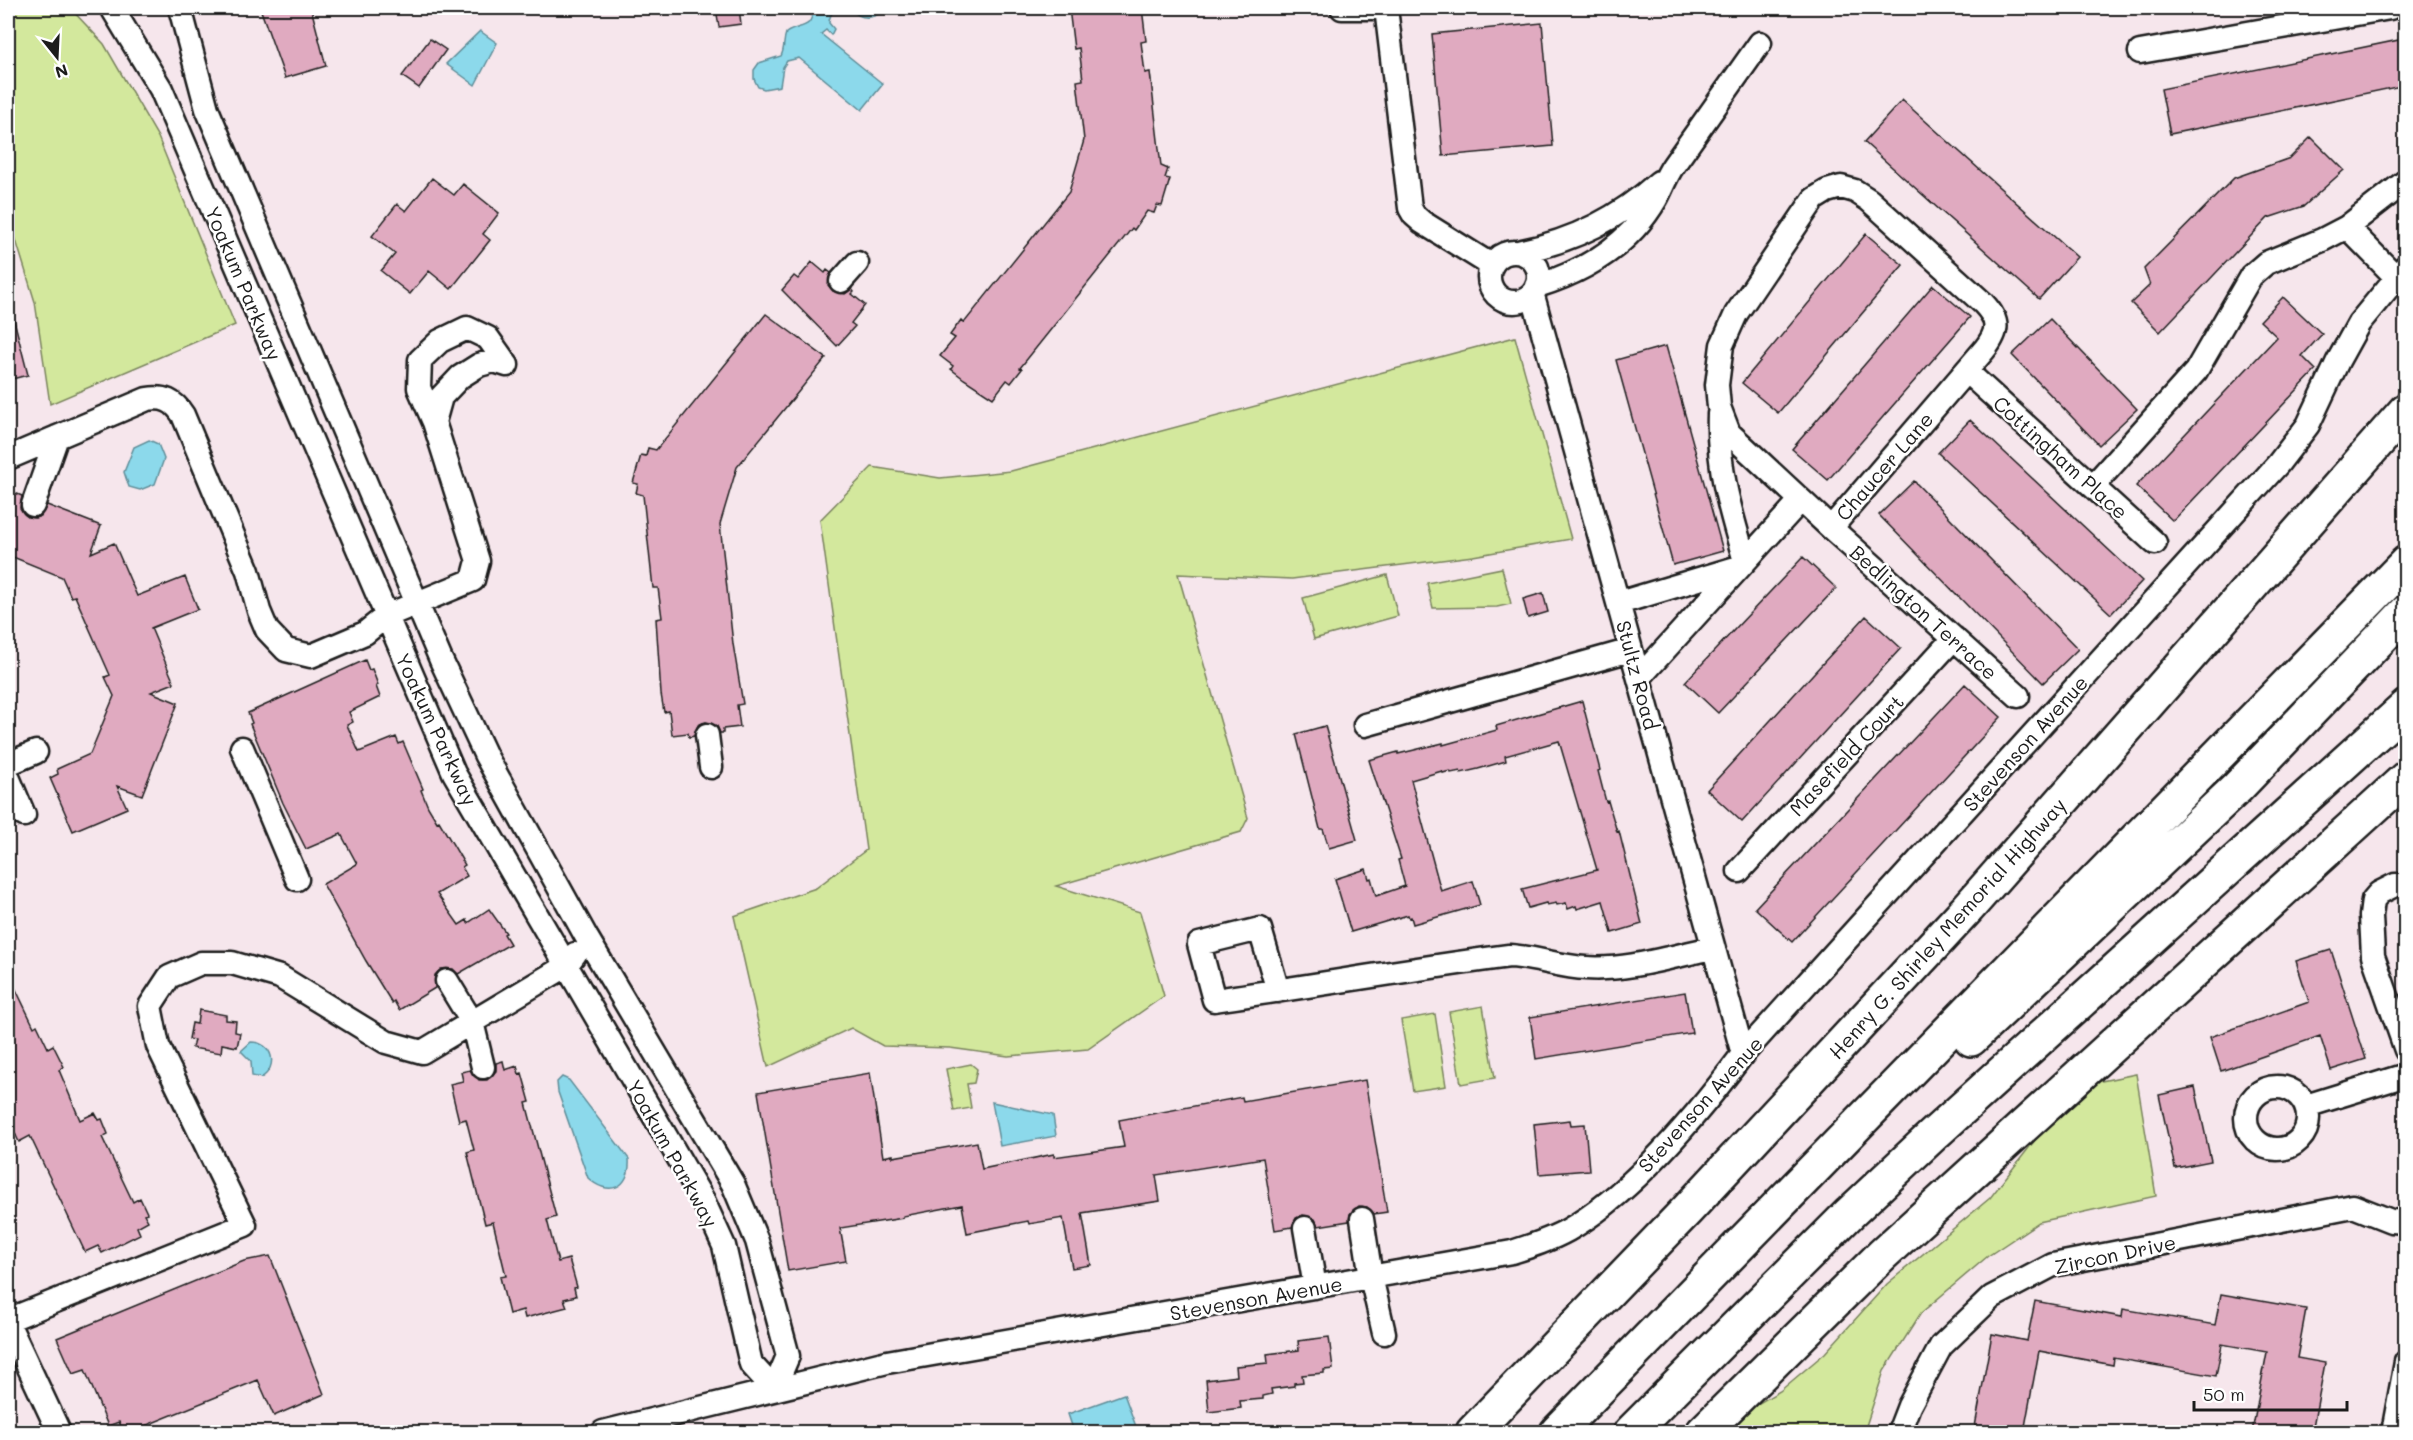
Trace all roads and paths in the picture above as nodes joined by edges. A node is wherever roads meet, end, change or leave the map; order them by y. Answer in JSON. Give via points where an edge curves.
{"nodes":[{"id":1,"x":112,"y":8,"type":"edge"},
{"id":2,"x":180,"y":8,"type":"edge"},
{"id":3,"x":1342,"y":8,"type":"edge"},
{"id":4,"x":1385,"y":8,"type":"edge"},
{"id":5,"x":2390,"y":8,"type":"edge"},
{"id":6,"x":1760,"y":43,"type":"dead end"},
{"id":7,"x":2140,"y":52,"type":"dead end"},
{"id":8,"x":1669,"y":172,"type":"junction"},
{"id":9,"x":2406,"y":181,"type":"edge"},
{"id":10,"x":2347,"y":227,"type":"junction"},
{"id":11,"x":1522,"y":251,"type":"junction"},
{"id":12,"x":857,"y":263,"type":"dead end"},
{"id":13,"x":1491,"y":265,"type":"junction"},
{"id":14,"x":2401,"y":272,"type":"edge"},
{"id":15,"x":841,"y":281,"type":"dead end"},
{"id":16,"x":1535,"y":291,"type":"junction"},
{"id":17,"x":1966,"y":371,"type":"junction"},
{"id":18,"x":2406,"y":404,"type":"edge"},
{"id":19,"x":1719,"y":407,"type":"junction"},
{"id":20,"x":2406,"y":410,"type":"edge"},
{"id":21,"x":434,"y":422,"type":"junction"},
{"id":22,"x":57,"y":437,"type":"junction"},
{"id":23,"x":8,"y":458,"type":"edge"},
{"id":24,"x":2359,"y":464,"type":"junction"},
{"id":25,"x":2093,"y":486,"type":"junction"},
{"id":26,"x":1800,"y":501,"type":"junction"},
{"id":27,"x":33,"y":505,"type":"dead end"},
{"id":28,"x":1831,"y":528,"type":"junction"},
{"id":29,"x":2156,"y":543,"type":"dead end"},
{"id":30,"x":2406,"y":562,"type":"edge"},
{"id":31,"x":1743,"y":563,"type":"junction"},
{"id":32,"x":417,"y":602,"type":"junction"},
{"id":33,"x":1619,"y":603,"type":"junction"},
{"id":34,"x":2406,"y":612,"type":"edge"},
{"id":35,"x":386,"y":616,"type":"junction"},
{"id":36,"x":1954,"y":638,"type":"junction"},
{"id":37,"x":1631,"y":650,"type":"junction"},
{"id":38,"x":1639,"y":678,"type":"junction"},
{"id":39,"x":2018,"y":696,"type":"dead end"},
{"id":40,"x":2406,"y":707,"type":"edge"},
{"id":41,"x":1365,"y":725,"type":"dead end"},
{"id":42,"x":707,"y":735,"type":"dead end"},
{"id":43,"x":242,"y":748,"type":"dead end"},
{"id":44,"x":36,"y":752,"type":"dead end"},
{"id":45,"x":8,"y":764,"type":"edge"},
{"id":46,"x":711,"y":767,"type":"dead end"},
{"id":47,"x":8,"y":777,"type":"edge"},
{"id":48,"x":2406,"y":778,"type":"edge"},
{"id":49,"x":24,"y":815,"type":"dead end"},
{"id":50,"x":1739,"y":871,"type":"dead end"},
{"id":51,"x":297,"y":879,"type":"dead end"},
{"id":52,"x":2406,"y":885,"type":"edge"},
{"id":53,"x":587,"y":939,"type":"junction"},
{"id":54,"x":1713,"y":948,"type":"junction"},
{"id":55,"x":566,"y":966,"type":"junction"},
{"id":56,"x":447,"y":981,"type":"dead end"},
{"id":57,"x":1278,"y":991,"type":"dead end"},
{"id":58,"x":472,"y":1022,"type":"junction"},
{"id":59,"x":2406,"y":1050,"type":"edge"},
{"id":60,"x":1743,"y":1054,"type":"junction"},
{"id":61,"x":483,"y":1067,"type":"dead end"},
{"id":62,"x":2406,"y":1075,"type":"edge"},
{"id":63,"x":1881,"y":1102,"type":"junction"},
{"id":64,"x":2306,"y":1106,"type":"dead end"},
{"id":65,"x":1362,"y":1219,"type":"dead end"},
{"id":66,"x":2406,"y":1222,"type":"edge"},
{"id":67,"x":1305,"y":1228,"type":"dead end"},
{"id":68,"x":1371,"y":1277,"type":"junction"},
{"id":69,"x":1315,"y":1287,"type":"junction"},
{"id":70,"x":8,"y":1322,"type":"edge"},
{"id":71,"x":1384,"y":1333,"type":"dead end"},
{"id":72,"x":2406,"y":1362,"type":"edge"},
{"id":73,"x":774,"y":1389,"type":"junction"},
{"id":74,"x":2403,"y":1395,"type":"edge"},
{"id":75,"x":59,"y":1432,"type":"edge"},
{"id":76,"x":603,"y":1432,"type":"edge"},
{"id":77,"x":1473,"y":1432,"type":"edge"},
{"id":78,"x":1557,"y":1432,"type":"edge"},
{"id":79,"x":1631,"y":1432,"type":"edge"},
{"id":80,"x":1703,"y":1432,"type":"edge"},
{"id":81,"x":1899,"y":1432,"type":"edge"},
{"id":82,"x":2393,"y":1432,"type":"edge"}],
"edges":[{"from":1,"to":35,"type":"street","name":"Yoakum Parkway","via":[[161,89]]},
{"from":2,"to":32,"type":"street","name":"Yoakum Parkway","via":[[207,109]]},
{"from":3,"to":4,"type":"street"},
{"from":4,"to":13,"type":"street","via":[[1410,208],[1422,222]]},
{"from":5,"to":7,"type":"street"},
{"from":6,"to":8,"type":"street"},
{"from":8,"to":11,"type":"street","via":[[1606,220],[1559,243]]},
{"from":8,"to":16,"type":"street","via":[[1646,214],[1623,241],[1603,257]]},
{"from":9,"to":10,"type":"street"},
{"from":10,"to":14,"type":"street"},
{"from":10,"to":25,"type":"street","via":[[2266,263],[2251,276],[2196,370]]},
{"from":11,"to":13,"type":"street","via":[[1504,253]]},
{"from":11,"to":16,"type":"street","via":[[1536,262],[1541,280]]},
{"from":12,"to":15,"type":"street"},
{"from":13,"to":16,"type":"street","via":[[1489,283],[1498,298],[1516,303]]},
{"from":14,"to":60,"type":"street","name":"Stevenson Avenue","via":[[2360,323],[2308,425],[2278,464]]},
{"from":16,"to":33,"type":"street","name":"Stultz Road"},
{"from":17,"to":19,"type":"street","name":"Chaucer Lane","via":[[1991,341],[1996,325],[1993,314],[1869,200],[1841,187],[1814,199],[1736,314],[1722,345]]},
{"from":17,"to":25,"type":"street","name":"Cottingham Place"},
{"from":17,"to":28,"type":"street","name":"Chaucer Lane"},
{"from":18,"to":24,"type":"highway"},
{"from":19,"to":26,"type":"street","name":"Chaucer Lane","via":[[1730,434]]},
{"from":19,"to":31,"type":"street","via":[[1721,471]]},
{"from":20,"to":24,"type":"highway","name":"Henry G. Shirley Memorial Highway"},
{"from":21,"to":21,"type":"street","via":[[441,397],[460,378],[486,363],[507,366],[488,338],[467,328],[440,341],[420,360],[419,387]]},
{"from":21,"to":32,"type":"street","via":[[478,561],[472,580]]},
{"from":22,"to":23,"type":"street"},
{"from":22,"to":27,"type":"street"},
{"from":22,"to":35,"type":"street","via":[[139,402],[159,397],[170,401],[188,425],[248,571],[267,630],[286,650],[311,656],[365,633]]},
{"from":24,"to":77,"type":"highway","name":"Henry G. Shirley Memorial Highway","via":[[1960,916],[1688,1209]]},
{"from":25,"to":29,"type":"street","name":"Cottingham Place"},
{"from":26,"to":28,"type":"street","name":"Chaucer Lane"},
{"from":26,"to":31,"type":"street"},
{"from":28,"to":36,"type":"street","name":"Bedlington Terrace"},
{"from":30,"to":63,"type":"highway"},
{"from":31,"to":33,"type":"street"},
{"from":31,"to":38,"type":"street"},
{"from":32,"to":35,"type":"street"},
{"from":32,"to":53,"type":"street","name":"Yoakum Parkway","via":[[486,756]]},
{"from":33,"to":37,"type":"street","name":"Stultz Road"},
{"from":34,"to":63,"type":"highway","via":[[2237,788],[2113,907],[1966,1044]]},
{"from":35,"to":55,"type":"street","name":"Yoakum Parkway","via":[[454,773]]},
{"from":36,"to":39,"type":"street","name":"Bedlington Terrace"},
{"from":36,"to":50,"type":"street","name":"Masefield Court"},
{"from":37,"to":38,"type":"street","name":"Stultz Road"},
{"from":37,"to":41,"type":"street"},
{"from":38,"to":54,"type":"street","name":"Stultz Road"},
{"from":40,"to":79,"type":"highway","via":[[1932,1136]]},
{"from":42,"to":46,"type":"street"},
{"from":43,"to":51,"type":"street"},
{"from":44,"to":45,"type":"street"},
{"from":47,"to":49,"type":"street"},
{"from":48,"to":80,"type":"highway","via":[[1882,1255]]},
{"from":52,"to":59,"type":"street","via":[[2395,885],[2379,893],[2373,900],[2371,916],[2373,956]]},
{"from":53,"to":55,"type":"street"},
{"from":53,"to":73,"type":"street","name":"Yoakum Parkway","via":[[733,1184],[757,1241],[788,1356]]},
{"from":54,"to":57,"type":"street","via":[[1601,969],[1509,956]]},
{"from":54,"to":60,"type":"street","name":"Stultz Road"},
{"from":55,"to":58,"type":"street"},
{"from":55,"to":73,"type":"street","name":"Yoakum Parkway","via":[[703,1200],[724,1246],[751,1364]]},
{"from":56,"to":58,"type":"street"},
{"from":58,"to":61,"type":"street"},
{"from":58,"to":70,"type":"street","via":[[422,1052],[386,1042],[280,977],[232,963],[201,963],[169,977],[150,1006],[158,1046],[245,1225]]},
{"from":60,"to":68,"type":"street","name":"Stevenson Avenue","via":[[1701,1108],[1645,1167],[1598,1212],[1566,1232],[1512,1252]]},
{"from":62,"to":64,"type":"street"},
{"from":63,"to":78,"type":"highway"},
{"from":65,"to":68,"type":"street"},
{"from":66,"to":81,"type":"street","name":"Zircon Drive","via":[[2391,1221],[2353,1206],[2053,1265],[1992,1297],[1941,1346]]},
{"from":67,"to":69,"type":"street"},
{"from":68,"to":69,"type":"street","name":"Stevenson Avenue"},
{"from":68,"to":71,"type":"street"},
{"from":69,"to":73,"type":"street","name":"Stevenson Avenue","via":[[887,1362]]},
{"from":70,"to":75,"type":"street"},
{"from":72,"to":74,"type":"street"},
{"from":73,"to":76,"type":"street","name":"Stevenson Avenue"},
{"from":74,"to":82,"type":"street"}]}
